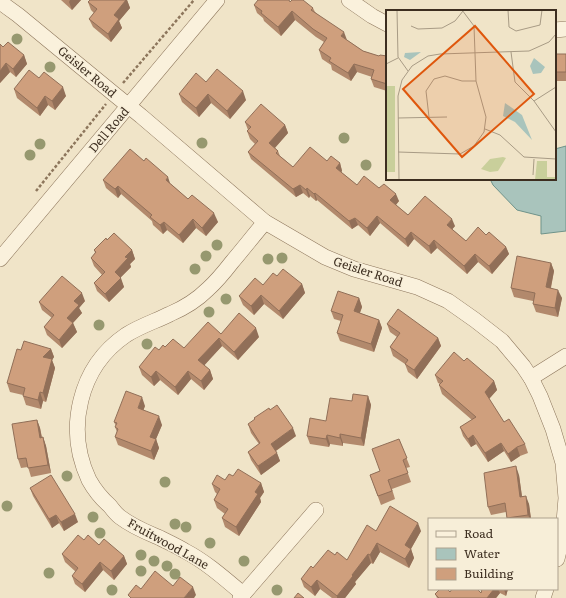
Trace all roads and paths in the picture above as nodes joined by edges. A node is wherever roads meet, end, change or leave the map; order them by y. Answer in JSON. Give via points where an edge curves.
{"nodes":[{"id":1,"x":194,"y":0,"type":"edge"},
{"id":2,"x":217,"y":0,"type":"edge"},
{"id":3,"x":349,"y":0,"type":"edge"},
{"id":4,"x":0,"y":2,"type":"edge"},
{"id":5,"x":386,"y":23,"type":"edge"},
{"id":6,"x":566,"y":29,"type":"edge"},
{"id":7,"x":556,"y":30,"type":"edge"},
{"id":8,"x":114,"y":94,"type":"junction"},
{"id":9,"x":129,"y":106,"type":"junction"},
{"id":10,"x":36,"y":191,"type":"dead end"},
{"id":11,"x":265,"y":222,"type":"junction"},
{"id":12,"x":0,"y":259,"type":"edge"},
{"id":13,"x":566,"y":356,"type":"edge"},
{"id":14,"x":531,"y":378,"type":"junction"},
{"id":15,"x":316,"y":510,"type":"dead end"},
{"id":16,"x":558,"y":555,"type":"edge"},
{"id":17,"x":241,"y":596,"type":"edge"}],
"edges":[{"from":1,"to":8,"type":"path"},
{"from":2,"to":9,"type":"street","name":"Dell Road"},
{"from":3,"to":5,"type":"street"},
{"from":4,"to":8,"type":"street","name":"Geisler Road"},
{"from":6,"to":7,"type":"street"},
{"from":8,"to":9,"type":"street","name":"Geisler Road"},
{"from":8,"to":10,"type":"path"},
{"from":9,"to":11,"type":"street","name":"Geisler Road"},
{"from":9,"to":12,"type":"street","name":"Dell Road"},
{"from":11,"to":14,"type":"street","name":"Geisler Road","via":[[325,257],[354,269],[417,287],[448,300],[502,341]]},
{"from":11,"to":17,"type":"street","name":"Fruitwood Lane","via":[[208,289],[172,313],[127,334],[110,347],[85,385],[77,434],[81,457],[90,481],[103,500],[120,517],[139,530],[186,551],[210,567]]},
{"from":13,"to":14,"type":"street"},
{"from":14,"to":16,"type":"street","name":"Geisler Road","via":[[553,429],[563,463],[566,498],[563,534]]},
{"from":15,"to":17,"type":"street"}]}
